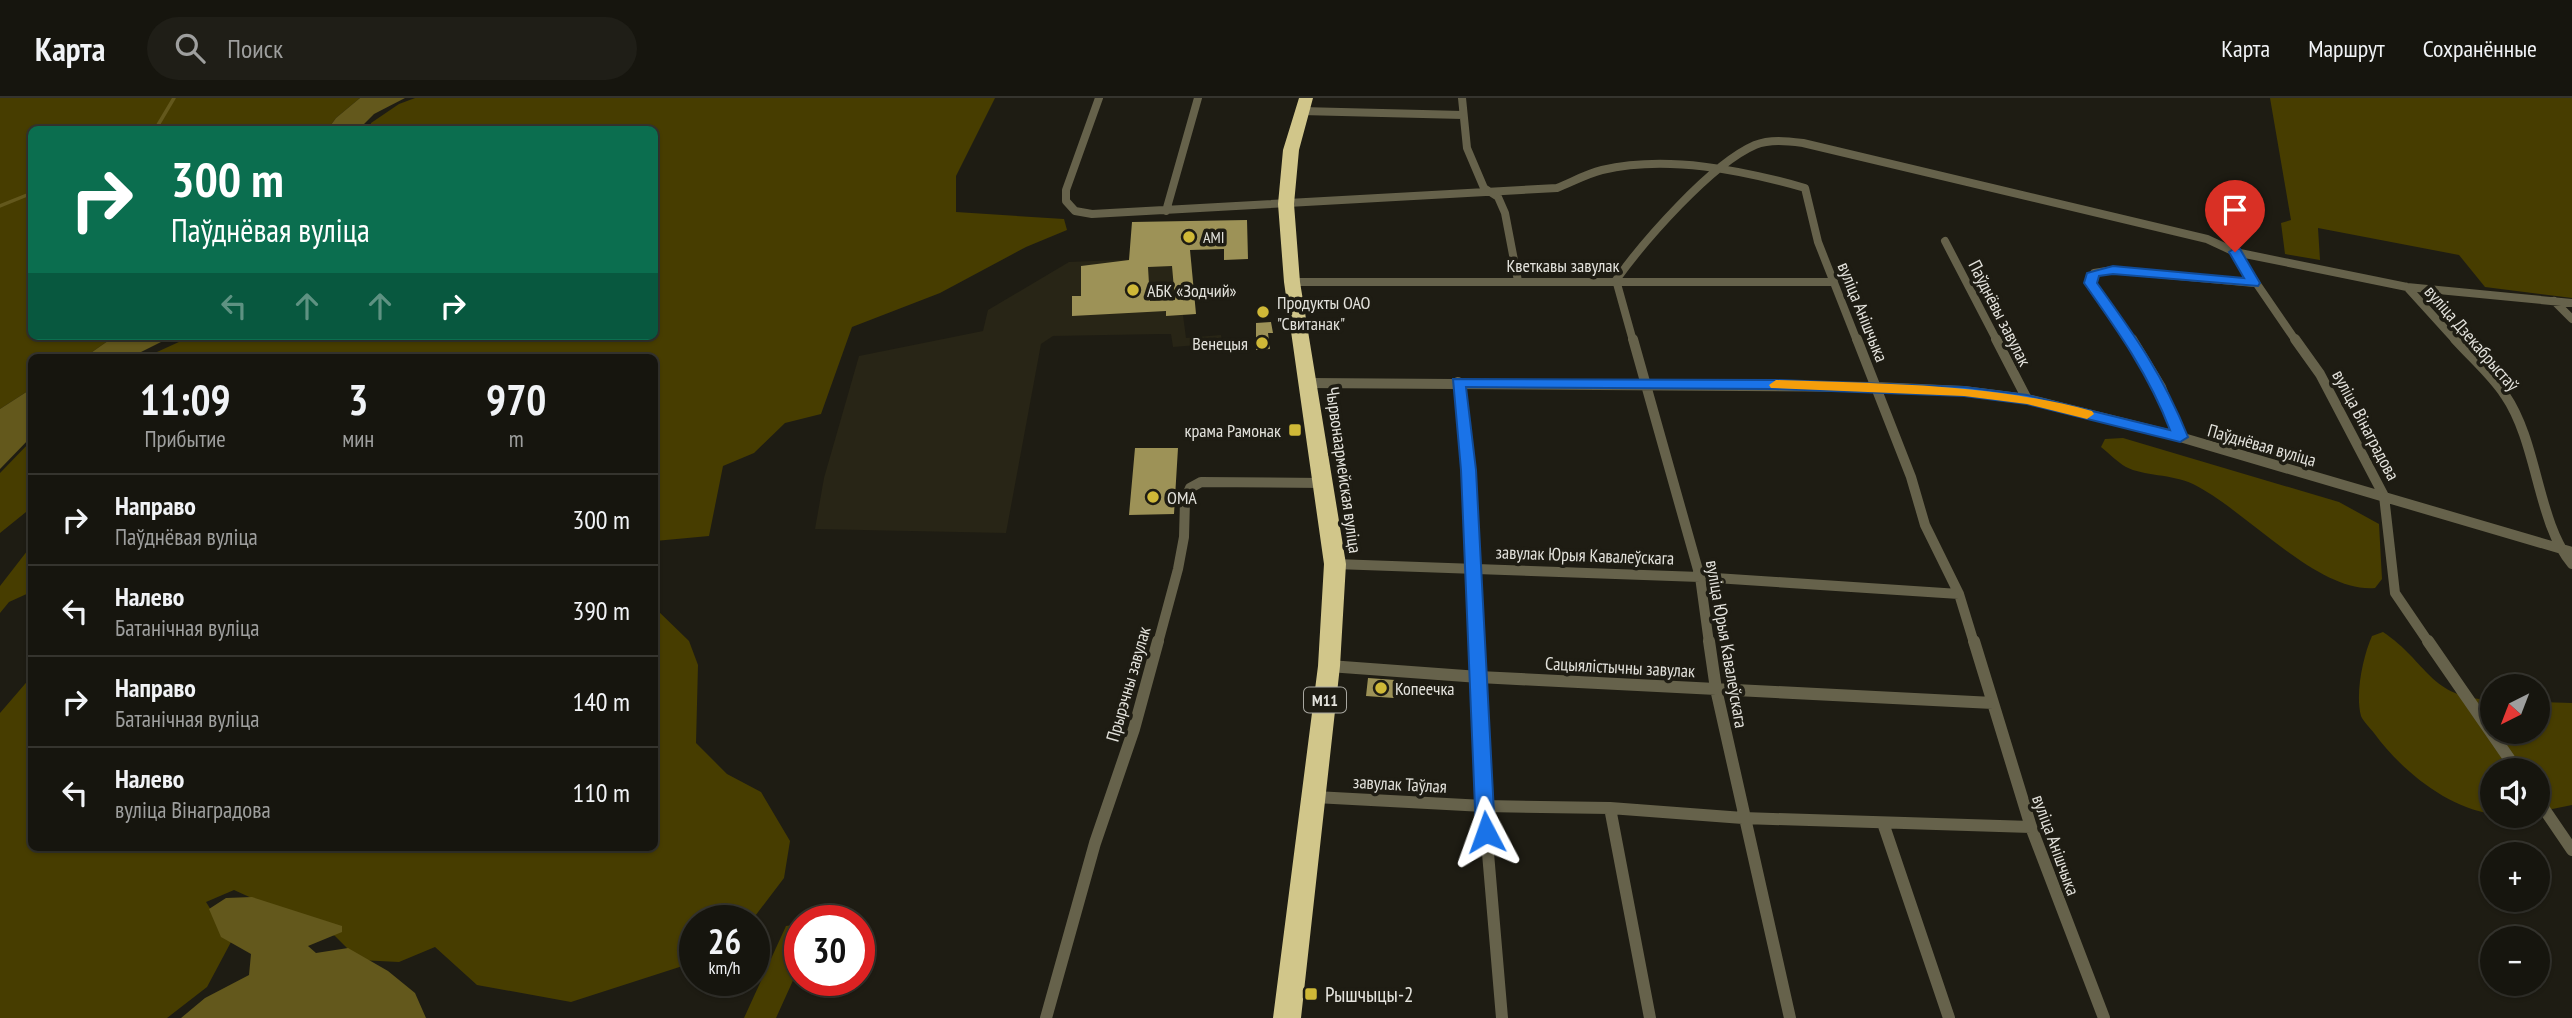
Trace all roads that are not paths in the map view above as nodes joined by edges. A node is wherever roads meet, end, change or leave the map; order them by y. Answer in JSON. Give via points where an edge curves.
{"nodes":[{"id":1,"x":1099,"y":98,"type":"edge"},
{"id":2,"x":1198,"y":98,"type":"edge"},
{"id":3,"x":1462,"y":98,"type":"edge"},
{"id":4,"x":1303,"y":105,"type":"edge"},
{"id":5,"x":1463,"y":115,"type":"junction"},
{"id":6,"x":1715,"y":171,"type":"junction"},
{"id":7,"x":1487,"y":191,"type":"junction"},
{"id":8,"x":1286,"y":204,"type":"junction"},
{"id":9,"x":1166,"y":211,"type":"junction"},
{"id":10,"x":1945,"y":241,"type":"dead end"},
{"id":11,"x":2235,"y":252,"type":"junction"},
{"id":12,"x":1616,"y":280,"type":"junction"},
{"id":13,"x":1518,"y":281,"type":"junction"},
{"id":14,"x":1292,"y":282,"type":"junction"},
{"id":15,"x":1834,"y":282,"type":"junction"},
{"id":16,"x":2254,"y":283,"type":"junction"},
{"id":17,"x":2407,"y":287,"type":"junction"},
{"id":18,"x":2554,"y":301,"type":"junction"},
{"id":19,"x":2572,"y":303,"type":"edge"},
{"id":20,"x":2572,"y":319,"type":"edge"},
{"id":21,"x":1458,"y":382,"type":"junction"},
{"id":22,"x":1309,"y":383,"type":"junction"},
{"id":23,"x":1646,"y":383,"type":"junction"},
{"id":24,"x":1876,"y":387,"type":"junction"},
{"id":25,"x":2027,"y":399,"type":"junction"},
{"id":26,"x":2180,"y":437,"type":"junction"},
{"id":27,"x":1325,"y":483,"type":"junction"},
{"id":28,"x":2384,"y":496,"type":"junction"},
{"id":29,"x":2558,"y":547,"type":"junction"},
{"id":30,"x":2572,"y":552,"type":"edge"},
{"id":31,"x":1335,"y":564,"type":"junction"},
{"id":32,"x":2572,"y":565,"type":"edge"},
{"id":33,"x":1472,"y":568,"type":"junction"},
{"id":34,"x":1700,"y":577,"type":"junction"},
{"id":35,"x":1959,"y":594,"type":"junction"},
{"id":36,"x":1329,"y":666,"type":"junction"},
{"id":37,"x":1479,"y":677,"type":"junction"},
{"id":38,"x":1716,"y":689,"type":"junction"},
{"id":39,"x":1993,"y":703,"type":"junction"},
{"id":40,"x":2509,"y":758,"type":"edge"},
{"id":41,"x":1315,"y":797,"type":"junction"},
{"id":42,"x":1484,"y":806,"type":"junction"},
{"id":43,"x":1610,"y":808,"type":"junction"},
{"id":44,"x":1743,"y":818,"type":"junction"},
{"id":45,"x":2550,"y":818,"type":"edge"},
{"id":46,"x":1883,"y":823,"type":"junction"},
{"id":47,"x":2031,"y":827,"type":"junction"},
{"id":48,"x":2572,"y":850,"type":"edge"},
{"id":49,"x":1046,"y":1018,"type":"edge"},
{"id":50,"x":1287,"y":1018,"type":"edge"},
{"id":51,"x":1502,"y":1018,"type":"edge"},
{"id":52,"x":1650,"y":1018,"type":"edge"},
{"id":53,"x":1790,"y":1018,"type":"edge"},
{"id":54,"x":1949,"y":1018,"type":"edge"},
{"id":55,"x":2104,"y":1018,"type":"edge"}],
"edges":[{"from":1,"to":9,"type":"street","name":"вуліца Анішчыка","via":[[1066,201],[1074,211],[1092,214]]},
{"from":2,"to":9,"type":"street"},
{"from":3,"to":5,"type":"street"},
{"from":4,"to":5,"type":"street"},
{"from":4,"to":8,"type":"highway","name":"Чырвонаармейская вуліца","number":"М11","via":[[1291,150]]},
{"from":5,"to":7,"type":"street","via":[[1467,148]]},
{"from":6,"to":7,"type":"street","name":"вуліца Анішчыка","via":[[1641,166],[1603,170],[1557,188]]},
{"from":6,"to":11,"type":"street","via":[[1753,145],[1773,140],[1803,142],[2207,239]]},
{"from":6,"to":12,"type":"street"},
{"from":6,"to":15,"type":"street","name":"вуліца Анішчыка","via":[[1805,188]]},
{"from":7,"to":8,"type":"street","name":"вуліца Анішчыка"},
{"from":7,"to":13,"type":"street","via":[[1497,197],[1505,212]]},
{"from":8,"to":9,"type":"street","name":"вуліца Анішчыка"},
{"from":8,"to":14,"type":"highway","name":"Чырвонаармейская вуліца","number":"М11"},
{"from":10,"to":25,"type":"street","name":"Паўднёвы завулак"},
{"from":11,"to":16,"type":"street","name":"вуліца Вінаградова"},
{"from":11,"to":17,"type":"street"},
{"from":12,"to":13,"type":"street","name":"Кветкавы завулак"},
{"from":12,"to":15,"type":"street","name":"Кветкавы завулак"},
{"from":12,"to":23,"type":"street","name":"вуліца Юрыя Кавалеўскага"},
{"from":13,"to":14,"type":"street","name":"Кветкавы завулак"},
{"from":14,"to":22,"type":"highway","name":"Чырвонаармейская вуліца","number":"М11"},
{"from":15,"to":24,"type":"street","name":"вуліца Анішчыка"},
{"from":16,"to":26,"type":"street","via":[[2113,270],[2094,273],[2090,283],[2161,387]]},
{"from":16,"to":28,"type":"street","name":"вуліца Вінаградова","via":[[2320,374]]},
{"from":17,"to":18,"type":"street"},
{"from":17,"to":29,"type":"street","name":"вуліца Дзекабрыстаў","via":[[2506,396],[2534,464]]},
{"from":18,"to":19,"type":"street"},
{"from":18,"to":20,"type":"street"},
{"from":21,"to":22,"type":"street","name":"Паўднёвая вуліца"},
{"from":21,"to":23,"type":"street","name":"Паўднёвая вуліца"},
{"from":21,"to":33,"type":"street","via":[[1469,470]]},
{"from":22,"to":27,"type":"highway","name":"Чырвонаармейская вуліца","number":"М11"},
{"from":23,"to":24,"type":"street","name":"Паўднёвая вуліца"},
{"from":23,"to":34,"type":"street","name":"вуліца Юрыя Кавалеўскага"},
{"from":24,"to":25,"type":"street","name":"Паўднёвая вуліца"},
{"from":24,"to":35,"type":"street","name":"вуліца Анішчыка","via":[[1925,525]]},
{"from":25,"to":26,"type":"street","name":"Паўднёвая вуліца"},
{"from":26,"to":28,"type":"street","name":"Паўднёвая вуліца"},
{"from":27,"to":31,"type":"highway","name":"Чырвонаармейская вуліца","number":"М11"},
{"from":27,"to":49,"type":"street","name":"Прырэчны завулак","via":[[1201,482],[1190,488],[1175,582]]},
{"from":28,"to":29,"type":"street","name":"Паўднёвая вуліца"},
{"from":28,"to":40,"type":"street","name":"вуліца Вінаградова","via":[[2395,593]]},
{"from":29,"to":30,"type":"street","name":"Паўднёвая вуліца"},
{"from":29,"to":32,"type":"street","name":"вуліца Дзекабрыстаў"},
{"from":31,"to":33,"type":"street","name":"завулак Юрыя Кавалеўскага"},
{"from":31,"to":36,"type":"highway","name":"Чырвонаармейская вуліца","number":"М11"},
{"from":33,"to":34,"type":"street","name":"завулак Юрыя Кавалеўскага"},
{"from":33,"to":37,"type":"street"},
{"from":34,"to":35,"type":"street","name":"завулак Юрыя Кавалеўскага"},
{"from":34,"to":38,"type":"street","name":"вуліца Юрыя Кавалеўскага"},
{"from":35,"to":39,"type":"street","name":"вуліца Анішчыка"},
{"from":36,"to":37,"type":"street","name":"Сацыялістычны завулак"},
{"from":36,"to":41,"type":"highway","name":"Чырвонаармейская вуліца","number":"М11"},
{"from":37,"to":38,"type":"street","name":"Сацыялістычны завулак"},
{"from":37,"to":42,"type":"street"},
{"from":38,"to":39,"type":"street","name":"Сацыялістычны завулак"},
{"from":38,"to":44,"type":"street","name":"вуліца Юрыя Кавалеўскага"},
{"from":39,"to":47,"type":"street","name":"вуліца Анішчыка"},
{"from":41,"to":42,"type":"street","name":"завулак Таўлая"},
{"from":41,"to":50,"type":"highway","name":"Чырвонаармейская вуліца","number":"М11"},
{"from":42,"to":43,"type":"street","name":"завулак Таўлая"},
{"from":42,"to":51,"type":"street"},
{"from":43,"to":44,"type":"street","name":"завулак Таўлая"},
{"from":43,"to":52,"type":"street"},
{"from":44,"to":46,"type":"street","name":"завулак Таўлая"},
{"from":44,"to":53,"type":"street","name":"вуліца Юрыя Кавалеўскага"},
{"from":45,"to":48,"type":"street"},
{"from":46,"to":47,"type":"street","name":"завулак Таўлая"},
{"from":46,"to":54,"type":"street"},
{"from":47,"to":55,"type":"street","name":"вуліца Анішчыка"}]}
